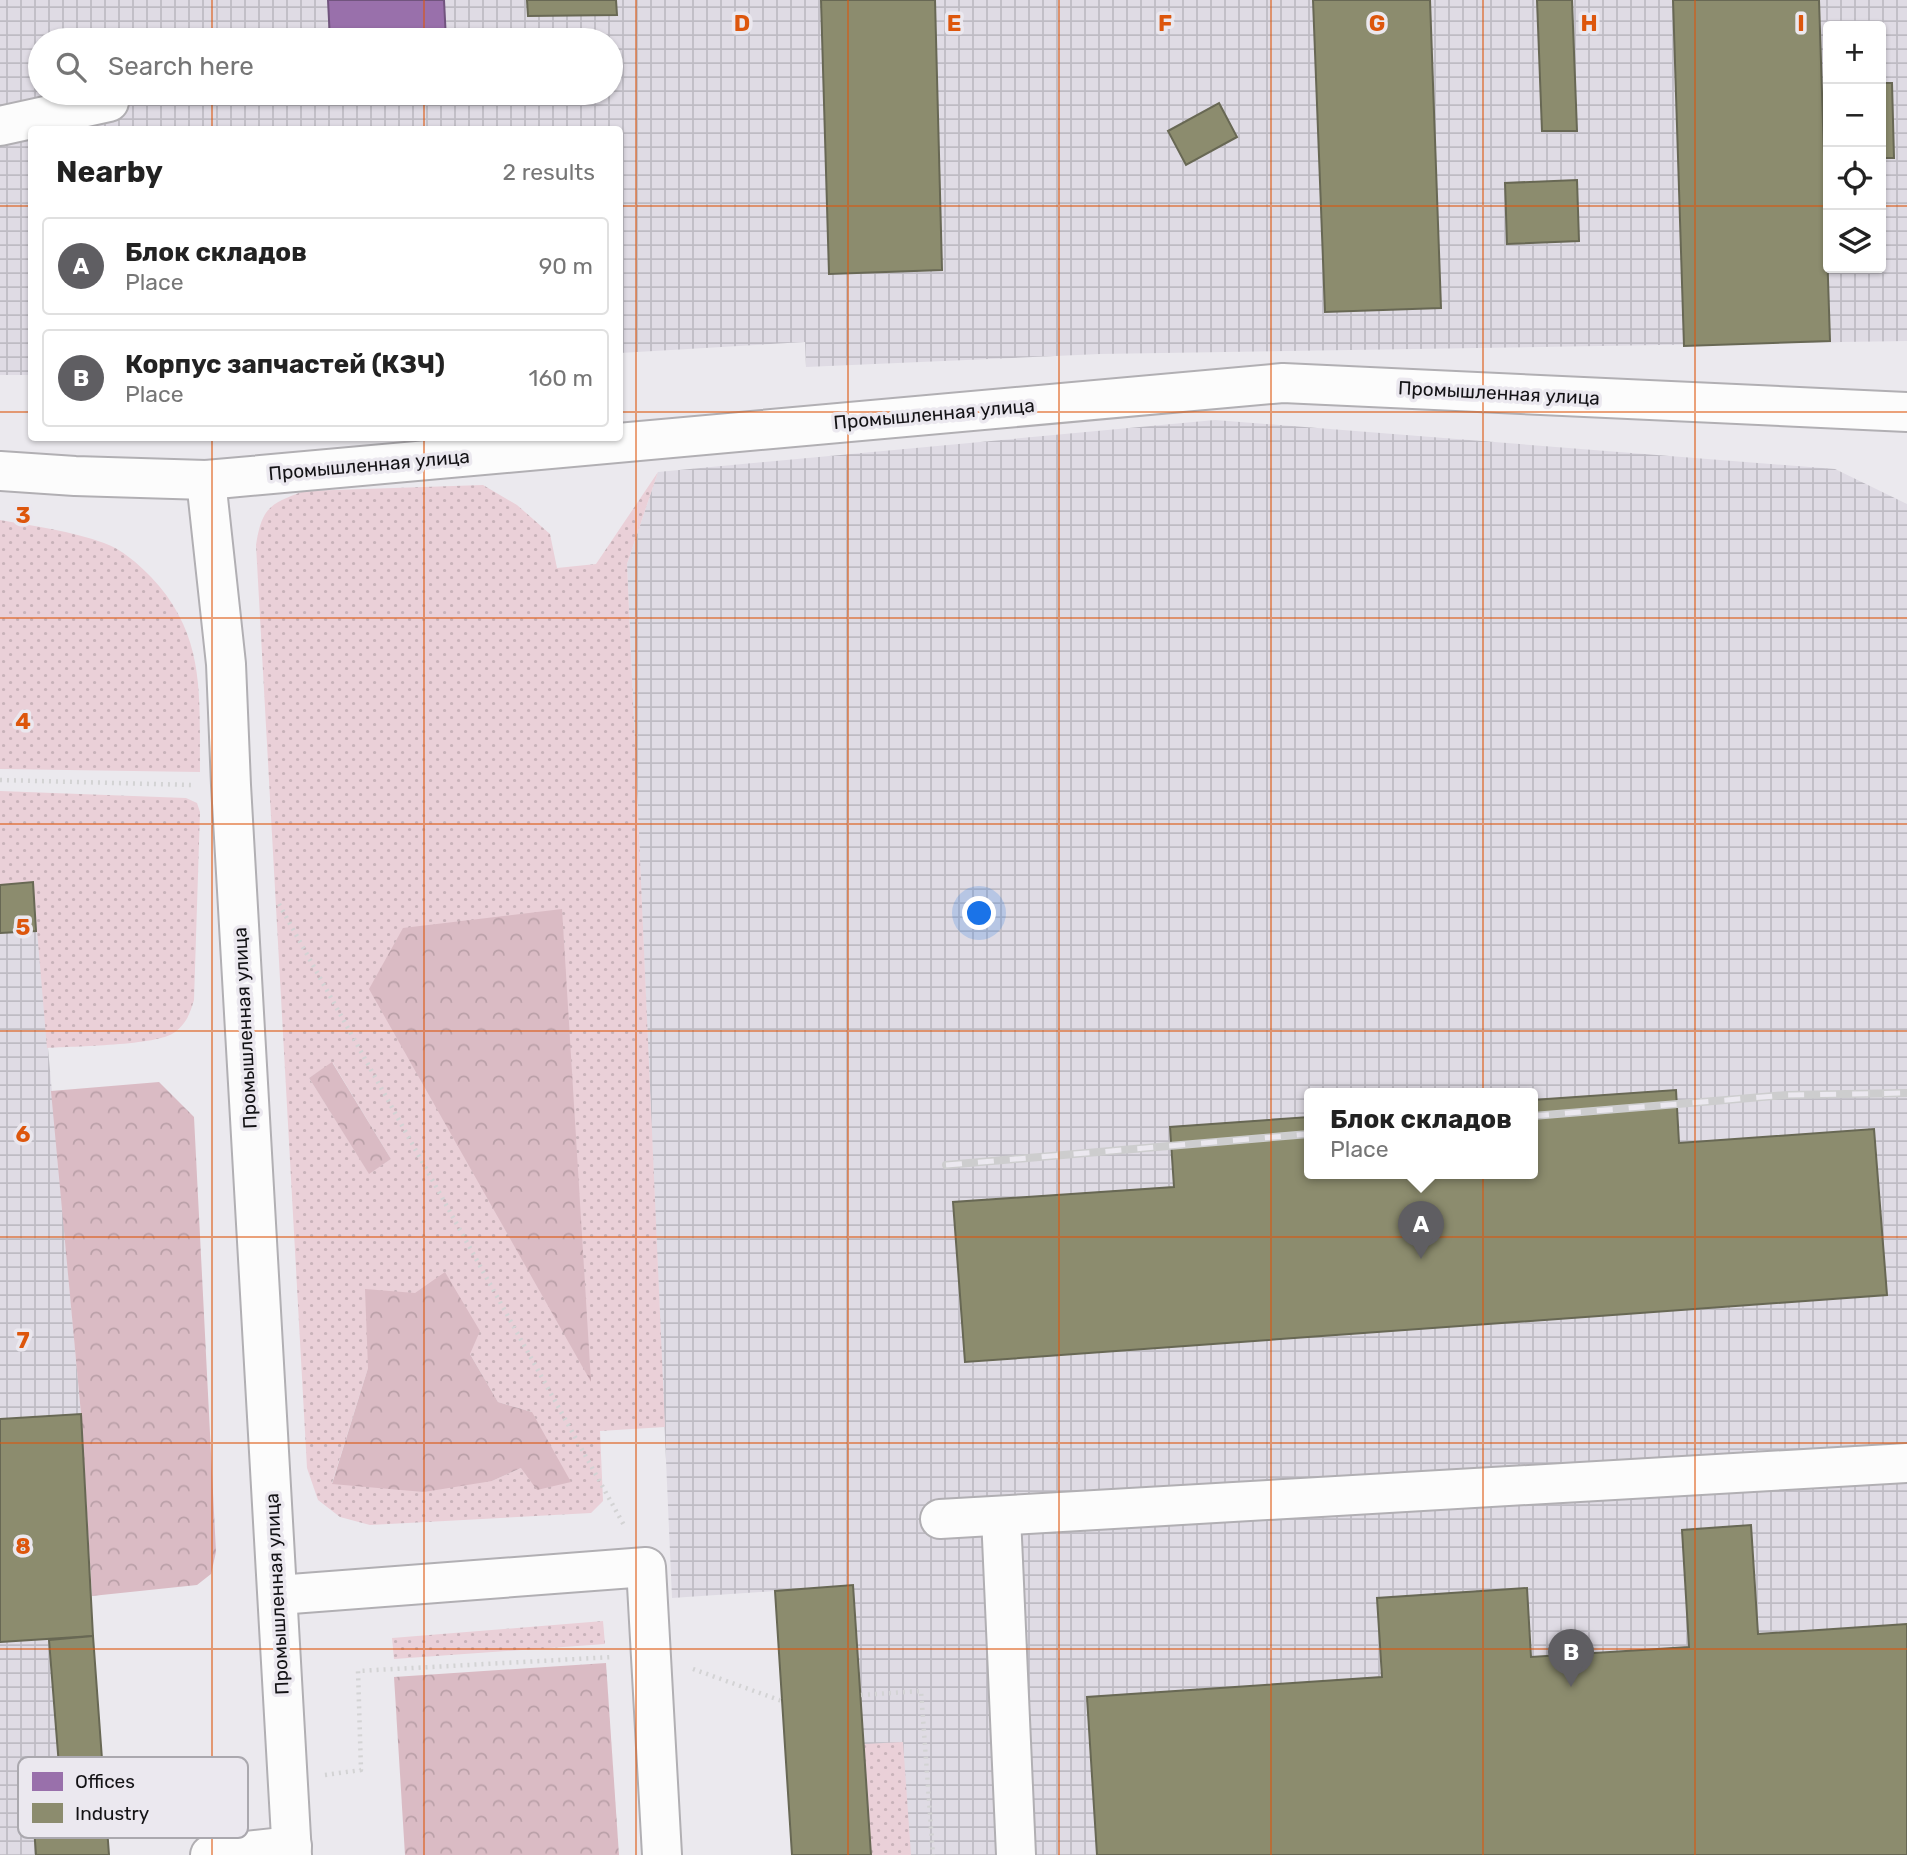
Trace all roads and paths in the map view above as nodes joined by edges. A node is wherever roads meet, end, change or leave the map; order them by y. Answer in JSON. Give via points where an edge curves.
{"nodes":[{"id":1,"x":94,"y":105,"type":"edge"},
{"id":2,"x":0,"y":126,"type":"edge"},
{"id":3,"x":1907,"y":412,"type":"edge"},
{"id":4,"x":0,"y":471,"type":"edge"},
{"id":5,"x":205,"y":480,"type":"junction"},
{"id":6,"x":0,"y":780,"type":"edge"},
{"id":7,"x":233,"y":820,"type":"junction"},
{"id":8,"x":274,"y":894,"type":"dead end"},
{"id":9,"x":1907,"y":1463,"type":"edge"},
{"id":10,"x":1000,"y":1516,"type":"junction"},
{"id":11,"x":940,"y":1519,"type":"dead end"},
{"id":12,"x":646,"y":1567,"type":"junction"},
{"id":13,"x":278,"y":1595,"type":"junction"},
{"id":14,"x":652,"y":1655,"type":"junction"},
{"id":15,"x":861,"y":1695,"type":"dead end"},
{"id":16,"x":782,"y":1702,"type":"dead end"},
{"id":17,"x":288,"y":1779,"type":"junction"},
{"id":18,"x":248,"y":1784,"type":"edge"},
{"id":19,"x":292,"y":1850,"type":"edge"},
{"id":20,"x":210,"y":1855,"type":"edge"},
{"id":21,"x":662,"y":1855,"type":"edge"},
{"id":22,"x":933,"y":1855,"type":"edge"},
{"id":23,"x":1016,"y":1855,"type":"edge"}],
"edges":[{"from":1,"to":2,"type":"street"},
{"from":3,"to":5,"type":"street","name":"Промышленная улица","via":[[1283,383]]},
{"from":4,"to":5,"type":"street"},
{"from":5,"to":7,"type":"street","name":"Промышленная улица","via":[[226,664]]},
{"from":6,"to":7,"type":"path","via":[[199,786]]},
{"from":7,"to":13,"type":"street","name":"Промышленная улица"},
{"from":8,"to":12,"type":"path"},
{"from":9,"to":10,"type":"street"},
{"from":10,"to":11,"type":"street"},
{"from":10,"to":23,"type":"street"},
{"from":12,"to":13,"type":"street"},
{"from":12,"to":14,"type":"street"},
{"from":13,"to":17,"type":"street","name":"Промышленная улица"},
{"from":14,"to":16,"type":"path"},
{"from":14,"to":17,"type":"path","via":[[358,1671],[361,1770]]},
{"from":14,"to":21,"type":"street"},
{"from":15,"to":22,"type":"path","via":[[921,1691]]},
{"from":17,"to":18,"type":"path"},
{"from":17,"to":19,"type":"street","name":"Промышленная улица"},
{"from":19,"to":20,"type":"street"}]}
